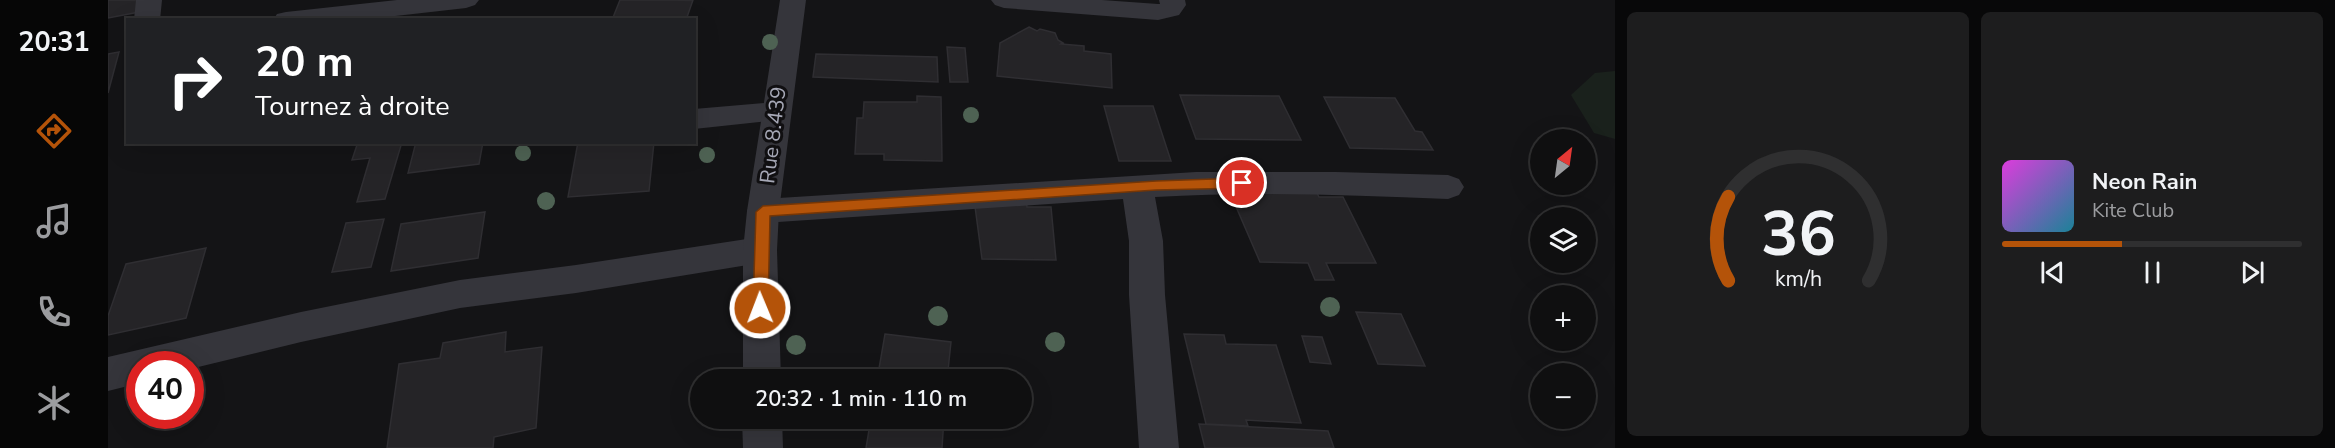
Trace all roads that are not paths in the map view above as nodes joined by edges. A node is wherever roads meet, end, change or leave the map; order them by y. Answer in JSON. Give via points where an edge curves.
{"nodes":[{"id":1,"x":149,"y":0,"type":"edge"},
{"id":2,"x":466,"y":0,"type":"edge"},
{"id":3,"x":793,"y":0,"type":"edge"},
{"id":4,"x":1004,"y":0,"type":"edge"},
{"id":5,"x":1172,"y":0,"type":"edge"},
{"id":6,"x":1043,"y":2,"type":"edge"},
{"id":7,"x":147,"y":18,"type":"edge"},
{"id":8,"x":304,"y":18,"type":"edge"},
{"id":9,"x":776,"y":112,"type":"junction"},
{"id":10,"x":696,"y":119,"type":"edge"},
{"id":11,"x":1137,"y":187,"type":"junction"},
{"id":12,"x":1448,"y":187,"type":"dead end"},
{"id":13,"x":763,"y":212,"type":"junction"},
{"id":14,"x":760,"y":250,"type":"junction"},
{"id":15,"x":200,"y":351,"type":"edge"},
{"id":16,"x":762,"y":369,"type":"edge"},
{"id":17,"x":126,"y":370,"type":"edge"},
{"id":18,"x":108,"y":374,"type":"edge"},
{"id":19,"x":762,"y":429,"type":"edge"},
{"id":20,"x":763,"y":448,"type":"edge"},
{"id":21,"x":1159,"y":448,"type":"edge"}],
"edges":[{"from":1,"to":7,"type":"street"},
{"from":2,"to":8,"type":"street"},
{"from":3,"to":9,"type":"street","name":"Rue 8.439"},
{"from":4,"to":6,"type":"street"},
{"from":5,"to":6,"type":"street","via":[[1170,10],[1158,12]]},
{"from":9,"to":10,"type":"street"},
{"from":9,"to":13,"type":"street","name":"Rue 8.439"},
{"from":11,"to":12,"type":"street","via":[[1196,183]]},
{"from":11,"to":13,"type":"street"},
{"from":11,"to":21,"type":"street","via":[[1149,266],[1147,295]]},
{"from":13,"to":14,"type":"street","name":"Rue 8.439"},
{"from":14,"to":15,"type":"street","via":[[460,294]]},
{"from":14,"to":16,"type":"street","name":"Rue 8.439"},
{"from":17,"to":18,"type":"street"},
{"from":19,"to":20,"type":"street"}]}
